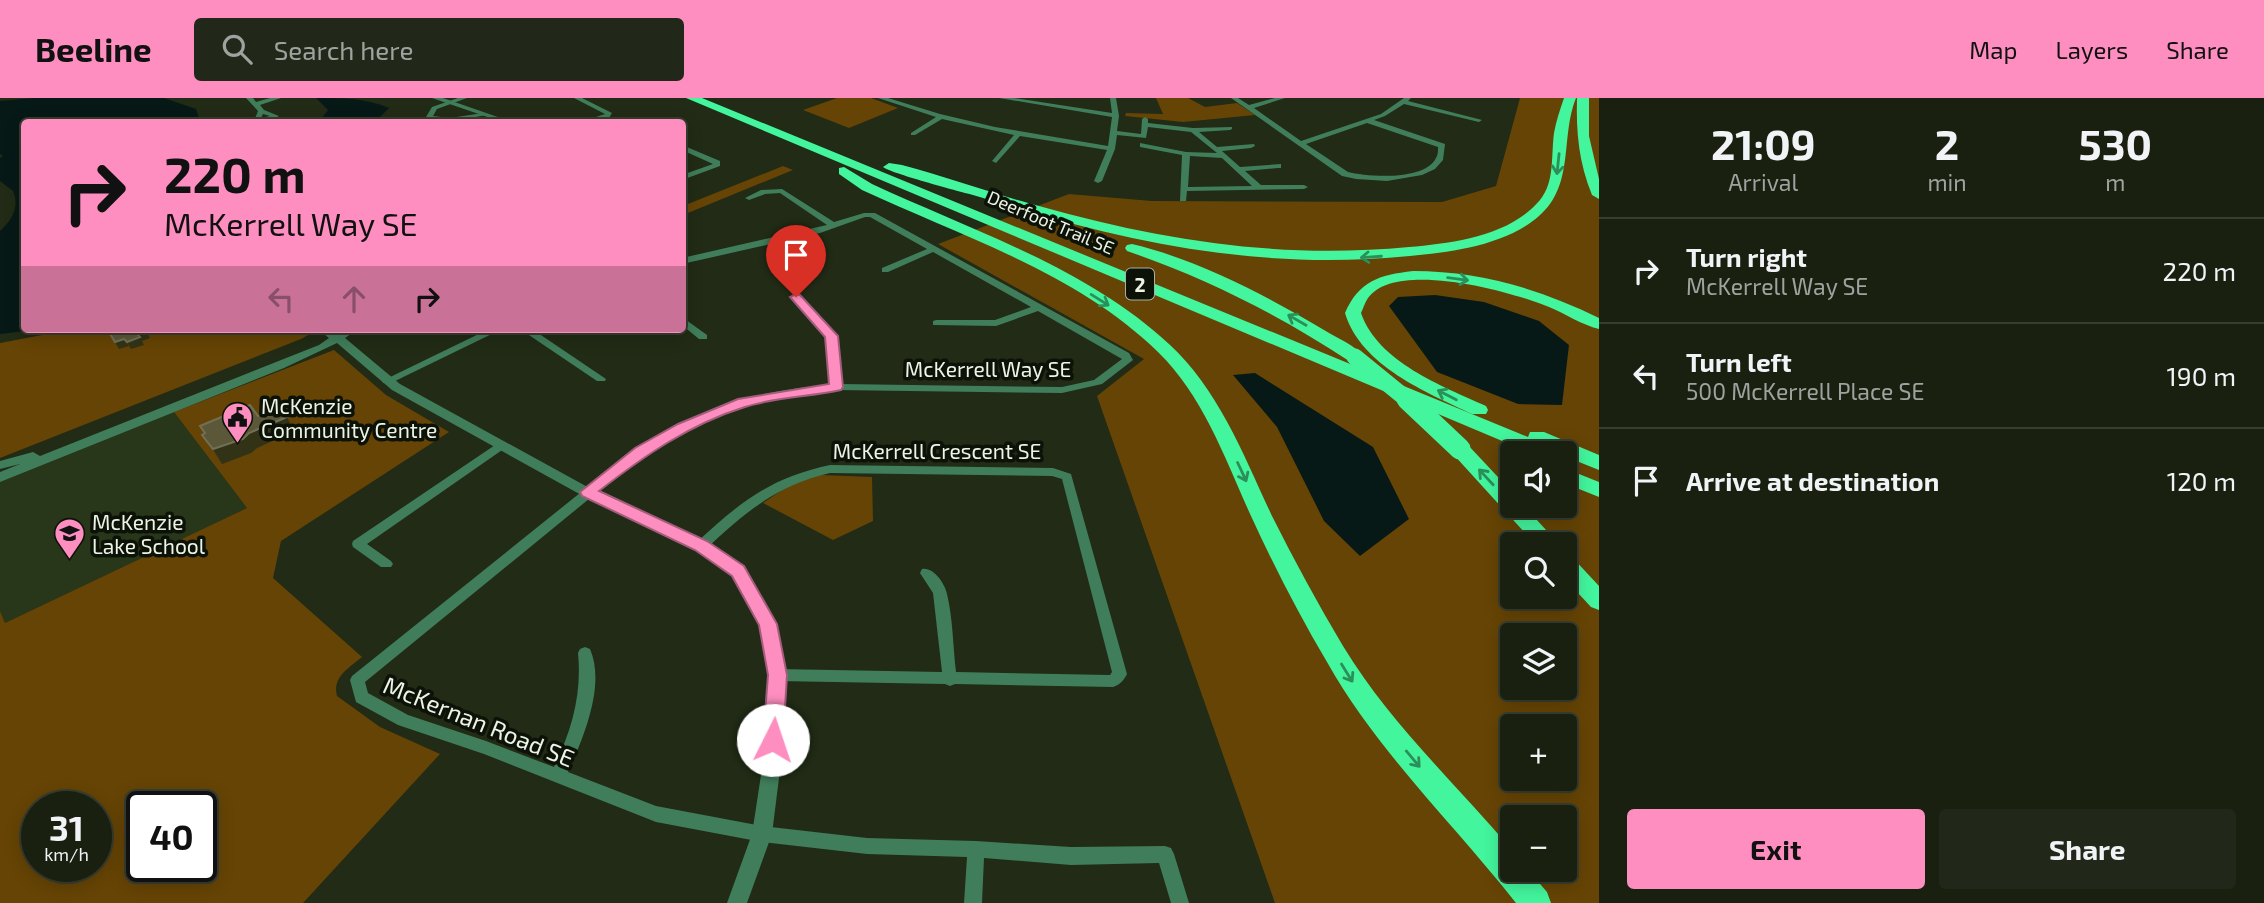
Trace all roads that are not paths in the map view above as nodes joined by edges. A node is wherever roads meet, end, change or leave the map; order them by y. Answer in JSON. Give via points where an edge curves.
{"nodes":[{"id":1,"x":266,"y":98,"type":"edge"},
{"id":2,"x":278,"y":98,"type":"edge"},
{"id":3,"x":436,"y":98,"type":"edge"},
{"id":4,"x":464,"y":98,"type":"edge"},
{"id":5,"x":577,"y":98,"type":"edge"},
{"id":6,"x":673,"y":98,"type":"edge"},
{"id":7,"x":692,"y":98,"type":"edge"},
{"id":8,"x":881,"y":98,"type":"edge"},
{"id":9,"x":1002,"y":98,"type":"edge"},
{"id":10,"x":1113,"y":98,"type":"edge"},
{"id":11,"x":1234,"y":98,"type":"edge"},
{"id":12,"x":1282,"y":98,"type":"edge"},
{"id":13,"x":1570,"y":98,"type":"edge"},
{"id":14,"x":1583,"y":98,"type":"edge"},
{"id":15,"x":1407,"y":100,"type":"edge"},
{"id":16,"x":252,"y":101,"type":"edge"},
{"id":17,"x":448,"y":103,"type":"junction"},
{"id":18,"x":1251,"y":107,"type":"junction"},
{"id":19,"x":262,"y":111,"type":"dead end"},
{"id":20,"x":732,"y":114,"type":"junction"},
{"id":21,"x":483,"y":115,"type":"junction"},
{"id":22,"x":1116,"y":116,"type":"junction"},
{"id":23,"x":939,"y":118,"type":"junction"},
{"id":24,"x":443,"y":119,"type":"edge"},
{"id":25,"x":457,"y":119,"type":"edge"},
{"id":26,"x":497,"y":119,"type":"edge"},
{"id":27,"x":599,"y":119,"type":"edge"},
{"id":28,"x":1369,"y":121,"type":"junction"},
{"id":29,"x":1479,"y":121,"type":"dead end"},
{"id":30,"x":1230,"y":128,"type":"dead end"},
{"id":31,"x":1194,"y":130,"type":"junction"},
{"id":32,"x":1114,"y":133,"type":"junction"},
{"id":33,"x":913,"y":134,"type":"dead end"},
{"id":34,"x":1018,"y":134,"type":"junction"},
{"id":35,"x":1143,"y":141,"type":"junction"},
{"id":36,"x":1301,"y":142,"type":"junction"},
{"id":37,"x":1251,"y":146,"type":"dead end"},
{"id":38,"x":686,"y":149,"type":"edge"},
{"id":39,"x":1111,"y":149,"type":"junction"},
{"id":40,"x":1215,"y":149,"type":"junction"},
{"id":41,"x":1186,"y":154,"type":"junction"},
{"id":42,"x":1140,"y":155,"type":"dead end"},
{"id":43,"x":1224,"y":156,"type":"junction"},
{"id":44,"x":996,"y":161,"type":"dead end"},
{"id":45,"x":1278,"y":166,"type":"dead end"},
{"id":46,"x":888,"y":167,"type":"junction"},
{"id":47,"x":1238,"y":169,"type":"junction"},
{"id":48,"x":844,"y":170,"type":"junction"},
{"id":49,"x":686,"y":177,"type":"edge"},
{"id":50,"x":1098,"y":181,"type":"dead end"},
{"id":51,"x":1304,"y":187,"type":"dead end"},
{"id":52,"x":1184,"y":189,"type":"junction"},
{"id":53,"x":1260,"y":189,"type":"junction"},
{"id":54,"x":1599,"y":195,"type":"edge"},
{"id":55,"x":749,"y":198,"type":"dead end"},
{"id":56,"x":1183,"y":199,"type":"dead end"},
{"id":57,"x":833,"y":225,"type":"junction"},
{"id":58,"x":934,"y":249,"type":"junction"},
{"id":59,"x":686,"y":257,"type":"edge"},
{"id":60,"x":885,"y":271,"type":"dead end"},
{"id":61,"x":796,"y":297,"type":"dead end"},
{"id":62,"x":1039,"y":307,"type":"junction"},
{"id":63,"x":686,"y":323,"type":"edge"},
{"id":64,"x":936,"y":323,"type":"dead end"},
{"id":65,"x":1599,"y":324,"type":"edge"},
{"id":66,"x":489,"y":333,"type":"edge"},
{"id":67,"x":530,"y":333,"type":"edge"},
{"id":68,"x":335,"y":334,"type":"edge"},
{"id":69,"x":703,"y":337,"type":"dead end"},
{"id":70,"x":601,"y":379,"type":"dead end"},
{"id":71,"x":387,"y":381,"type":"junction"},
{"id":72,"x":836,"y":387,"type":"junction"},
{"id":73,"x":180,"y":401,"type":"junction"},
{"id":74,"x":1519,"y":441,"type":"edge"},
{"id":75,"x":501,"y":445,"type":"junction"},
{"id":76,"x":1500,"y":448,"type":"edge"},
{"id":77,"x":1599,"y":463,"type":"edge"},
{"id":78,"x":0,"y":465,"type":"edge"},
{"id":79,"x":0,"y":477,"type":"edge"},
{"id":80,"x":588,"y":492,"type":"junction"},
{"id":81,"x":1500,"y":492,"type":"edge"},
{"id":82,"x":1524,"y":518,"type":"edge"},
{"id":83,"x":1537,"y":532,"type":"edge"},
{"id":84,"x":701,"y":546,"type":"junction"},
{"id":85,"x":386,"y":564,"type":"dead end"},
{"id":86,"x":927,"y":573,"type":"dead end"},
{"id":87,"x":1577,"y":577,"type":"edge"},
{"id":88,"x":1599,"y":601,"type":"edge"},
{"id":89,"x":585,"y":653,"type":"dead end"},
{"id":90,"x":777,"y":675,"type":"junction"},
{"id":91,"x":950,"y":680,"type":"junction"},
{"id":92,"x":557,"y":777,"type":"junction"},
{"id":93,"x":1443,"y":794,"type":"junction"},
{"id":94,"x":762,"y":834,"type":"junction"},
{"id":95,"x":976,"y":849,"type":"junction"},
{"id":96,"x":737,"y":903,"type":"edge"},
{"id":97,"x":973,"y":903,"type":"edge"},
{"id":98,"x":1180,"y":903,"type":"edge"},
{"id":99,"x":1524,"y":903,"type":"edge"},
{"id":100,"x":1536,"y":903,"type":"edge"}],
"edges":[{"from":1,"to":16,"type":"street"},
{"from":2,"to":16,"type":"street"},
{"from":3,"to":17,"type":"street"},
{"from":4,"to":17,"type":"street"},
{"from":5,"to":27,"type":"street","via":[[609,113]]},
{"from":6,"to":48,"type":"highway","name":"Deerfoot Trail SE","number":"2"},
{"from":7,"to":20,"type":"highway","name":"Deerfoot Trail SE","number":"2"},
{"from":8,"to":23,"type":"street"},
{"from":9,"to":22,"type":"street"},
{"from":10,"to":22,"type":"street"},
{"from":11,"to":18,"type":"street"},
{"from":12,"to":18,"type":"street"},
{"from":13,"to":46,"type":"highway","one_way":true,"via":[[1561,124],[1554,189],[1532,215],[1518,225],[1469,242],[1388,255],[1314,258],[1171,244],[1061,219]]},
{"from":14,"to":54,"type":"highway","via":[[1581,139]]},
{"from":15,"to":28,"type":"street"},
{"from":15,"to":29,"type":"street"},
{"from":16,"to":19,"type":"street"},
{"from":17,"to":21,"type":"street"},
{"from":17,"to":24,"type":"street","via":[[434,108],[429,117]]},
{"from":18,"to":36,"type":"street"},
{"from":20,"to":46,"type":"highway"},
{"from":20,"to":74,"type":"highway","name":"Deerfoot Trail SE","number":"2"},
{"from":21,"to":25,"type":"street"},
{"from":21,"to":26,"type":"street"},
{"from":22,"to":32,"type":"street"},
{"from":23,"to":33,"type":"street"},
{"from":23,"to":34,"type":"street"},
{"from":28,"to":36,"type":"street"},
{"from":28,"to":36,"type":"street","via":[[1442,146],[1443,153],[1434,167],[1420,174],[1354,177]]},
{"from":30,"to":31,"type":"street"},
{"from":31,"to":35,"type":"street","via":[[1145,122]]},
{"from":31,"to":40,"type":"street"},
{"from":32,"to":35,"type":"street"},
{"from":32,"to":39,"type":"street"},
{"from":34,"to":39,"type":"street"},
{"from":34,"to":44,"type":"street"},
{"from":35,"to":41,"type":"street"},
{"from":35,"to":42,"type":"street"},
{"from":37,"to":40,"type":"street"},
{"from":38,"to":49,"type":"street","via":[[717,163]]},
{"from":39,"to":50,"type":"street"},
{"from":40,"to":43,"type":"street"},
{"from":41,"to":43,"type":"street"},
{"from":41,"to":52,"type":"street"},
{"from":43,"to":47,"type":"street"},
{"from":45,"to":47,"type":"street"},
{"from":81,"to":46,"type":"highway","one_way":true,"bridge":true,"via":[[1419,409],[1304,323],[1228,283],[1173,261]]},
{"from":47,"to":53,"type":"street"},
{"from":48,"to":76,"type":"highway","name":"Deerfoot Trail SE","number":"2"},
{"from":48,"to":93,"type":"highway","one_way":true,"via":[[870,188],[1087,291],[1125,316],[1178,363],[1204,397],[1275,544],[1342,665]]},
{"from":51,"to":53,"type":"street"},
{"from":52,"to":53,"type":"street"},
{"from":52,"to":56,"type":"street"},
{"from":55,"to":57,"type":"street","via":[[782,191]]},
{"from":57,"to":58,"type":"street","name":"McKerrell Way SE","via":[[872,215]]},
{"from":57,"to":59,"type":"street","name":"McKerrell Way SE"},
{"from":58,"to":60,"type":"street"},
{"from":58,"to":62,"type":"street","name":"McKerrell Way SE"},
{"from":61,"to":72,"type":"street","via":[[831,336]]},
{"from":62,"to":64,"type":"street","via":[[1004,322]]},
{"from":62,"to":72,"type":"street","name":"McKerrell Way SE","via":[[1128,360],[1098,382],[1062,390]]},
{"from":63,"to":69,"type":"street"},
{"from":77,"to":65,"type":"highway","one_way":true,"via":[[1411,375],[1358,331],[1352,309],[1362,295],[1384,282],[1440,277],[1516,290]]},
{"from":66,"to":71,"type":"street"},
{"from":67,"to":70,"type":"street"},
{"from":68,"to":71,"type":"street"},
{"from":68,"to":73,"type":"street"},
{"from":71,"to":75,"type":"street"},
{"from":72,"to":80,"type":"street","name":"McKerrell Way SE","via":[[743,402],[683,427],[640,451]]},
{"from":73,"to":78,"type":"street"},
{"from":73,"to":79,"type":"street"},
{"from":75,"to":80,"type":"street"},
{"from":75,"to":85,"type":"street","via":[[358,544]]},
{"from":80,"to":84,"type":"street"},
{"from":80,"to":92,"type":"street","name":"McKernan Road SE","via":[[357,680],[360,697],[403,720]]},
{"from":82,"to":83,"type":"highway"},
{"from":84,"to":90,"type":"street","via":[[738,571],[768,624]]},
{"from":84,"to":91,"type":"street","name":"McKerrell Crescent SE","via":[[775,485],[807,473],[830,469],[1053,472],[1067,477],[1120,674],[1113,681]]},
{"from":86,"to":91,"type":"street","via":[[940,592]]},
{"from":87,"to":88,"type":"highway"},
{"from":89,"to":92,"type":"street","via":[[589,676],[585,709]]},
{"from":90,"to":91,"type":"street","name":"McKerrell Crescent SE"},
{"from":90,"to":94,"type":"street"},
{"from":92,"to":94,"type":"street","name":"McKernan Road SE","via":[[656,814]]},
{"from":93,"to":99,"type":"highway"},
{"from":93,"to":100,"type":"highway"},
{"from":94,"to":95,"type":"street","via":[[867,846]]},
{"from":94,"to":96,"type":"street"},
{"from":95,"to":97,"type":"street"},
{"from":95,"to":98,"type":"street","via":[[1071,856],[1165,854]]}]}
